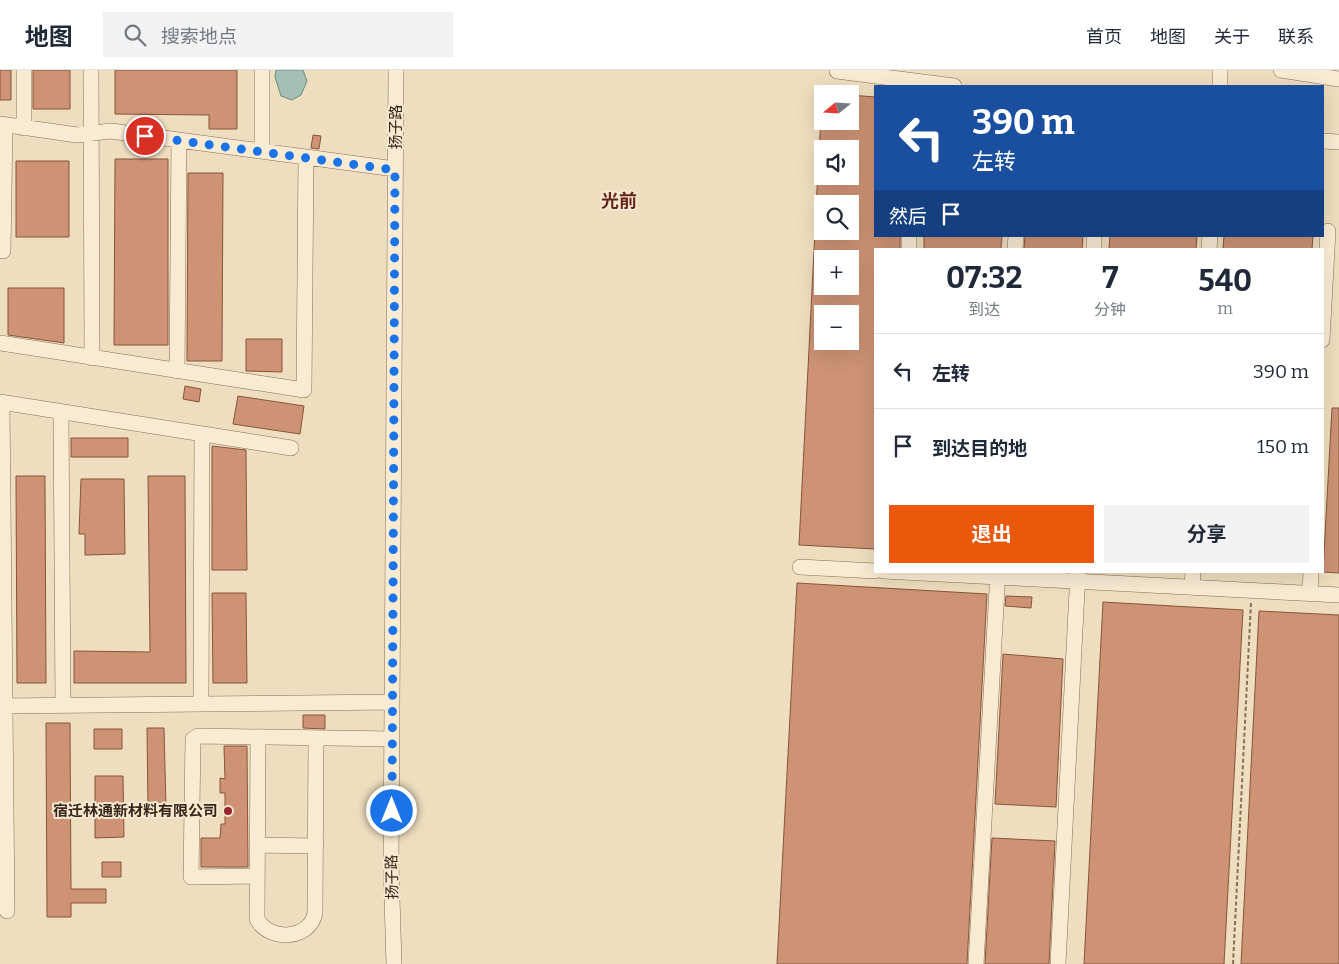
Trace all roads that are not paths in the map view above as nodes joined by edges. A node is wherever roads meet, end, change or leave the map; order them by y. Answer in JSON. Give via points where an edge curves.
{"nodes":[{"id":1,"x":24,"y":70,"type":"edge"},
{"id":2,"x":92,"y":70,"type":"edge"},
{"id":3,"x":262,"y":70,"type":"edge"},
{"id":4,"x":396,"y":70,"type":"edge"},
{"id":5,"x":1220,"y":70,"type":"edge"},
{"id":6,"x":1281,"y":70,"type":"edge"},
{"id":7,"x":837,"y":71,"type":"edge"},
{"id":8,"x":1339,"y":79,"type":"edge"},
{"id":9,"x":917,"y":84,"type":"edge"},
{"id":10,"x":936,"y":85,"type":"edge"},
{"id":11,"x":1220,"y":85,"type":"edge"},
{"id":12,"x":2,"y":125,"type":"edge"},
{"id":13,"x":24,"y":128,"type":"junction"},
{"id":14,"x":92,"y":134,"type":"junction"},
{"id":15,"x":179,"y":140,"type":"junction"},
{"id":16,"x":1324,"y":141,"type":"edge"},
{"id":17,"x":1339,"y":142,"type":"edge"},
{"id":18,"x":262,"y":151,"type":"junction"},
{"id":19,"x":306,"y":158,"type":"junction"},
{"id":20,"x":395,"y":170,"type":"junction"},
{"id":21,"x":1328,"y":231,"type":"dead end"},
{"id":22,"x":3,"y":252,"type":"dead end"},
{"id":23,"x":1324,"y":304,"type":"edge"},
{"id":24,"x":0,"y":343,"type":"edge"},
{"id":25,"x":92,"y":358,"type":"junction"},
{"id":26,"x":177,"y":371,"type":"junction"},
{"id":27,"x":1,"y":403,"type":"edge"},
{"id":28,"x":61,"y":412,"type":"junction"},
{"id":29,"x":202,"y":434,"type":"junction"},
{"id":30,"x":291,"y":448,"type":"dead end"},
{"id":31,"x":800,"y":567,"type":"dead end"},
{"id":32,"x":874,"y":571,"type":"edge"},
{"id":33,"x":945,"y":573,"type":"edge"},
{"id":34,"x":1193,"y":573,"type":"edge"},
{"id":35,"x":1311,"y":573,"type":"edge"},
{"id":36,"x":997,"y":574,"type":"edge"},
{"id":37,"x":1077,"y":576,"type":"edge"},
{"id":38,"x":1192,"y":587,"type":"junction"},
{"id":39,"x":1310,"y":593,"type":"junction"},
{"id":40,"x":1339,"y":594,"type":"edge"},
{"id":41,"x":392,"y":702,"type":"junction"},
{"id":42,"x":201,"y":704,"type":"junction"},
{"id":43,"x":64,"y":705,"type":"junction"},
{"id":44,"x":2,"y":706,"type":"edge"},
{"id":45,"x":258,"y":737,"type":"junction"},
{"id":46,"x":316,"y":738,"type":"junction"},
{"id":47,"x":392,"y":739,"type":"junction"},
{"id":48,"x":258,"y":845,"type":"junction"},
{"id":49,"x":316,"y":846,"type":"junction"},
{"id":50,"x":257,"y":876,"type":"junction"},
{"id":51,"x":7,"y":911,"type":"dead end"},
{"id":52,"x":394,"y":964,"type":"edge"},
{"id":53,"x":976,"y":964,"type":"edge"},
{"id":54,"x":1058,"y":964,"type":"edge"}],
"edges":[{"from":1,"to":13,"type":"street"},
{"from":2,"to":14,"type":"street"},
{"from":3,"to":18,"type":"street"},
{"from":4,"to":20,"type":"street","name":"扬子路"},
{"from":5,"to":11,"type":"street"},
{"from":6,"to":8,"type":"street"},
{"from":7,"to":9,"type":"street"},
{"from":9,"to":10,"type":"street"},
{"from":12,"to":13,"type":"street"},
{"from":12,"to":22,"type":"street"},
{"from":13,"to":14,"type":"street"},
{"from":14,"to":15,"type":"street","via":[[111,131]]},
{"from":14,"to":25,"type":"street"},
{"from":15,"to":18,"type":"street"},
{"from":15,"to":26,"type":"street"},
{"from":16,"to":17,"type":"street"},
{"from":18,"to":19,"type":"street"},
{"from":19,"to":20,"type":"street"},
{"from":19,"to":26,"type":"street","via":[[304,390]]},
{"from":20,"to":41,"type":"street","name":"扬子路"},
{"from":21,"to":23,"type":"street"},
{"from":24,"to":25,"type":"street"},
{"from":25,"to":26,"type":"street"},
{"from":27,"to":28,"type":"street"},
{"from":27,"to":44,"type":"street"},
{"from":28,"to":29,"type":"street"},
{"from":28,"to":43,"type":"street"},
{"from":29,"to":30,"type":"street"},
{"from":29,"to":42,"type":"street"},
{"from":31,"to":32,"type":"street"},
{"from":33,"to":36,"type":"street"},
{"from":34,"to":38,"type":"street"},
{"from":35,"to":39,"type":"street"},
{"from":36,"to":37,"type":"street"},
{"from":36,"to":53,"type":"street"},
{"from":37,"to":38,"type":"street"},
{"from":37,"to":54,"type":"street"},
{"from":38,"to":39,"type":"street"},
{"from":39,"to":40,"type":"street"},
{"from":41,"to":42,"type":"street"},
{"from":41,"to":47,"type":"street","name":"扬子路"},
{"from":42,"to":43,"type":"street"},
{"from":43,"to":44,"type":"street"},
{"from":44,"to":51,"type":"street"},
{"from":45,"to":46,"type":"street"},
{"from":45,"to":48,"type":"street"},
{"from":45,"to":50,"type":"street","via":[[198,736],[192,739],[191,877]]},
{"from":46,"to":47,"type":"street"},
{"from":46,"to":49,"type":"street"},
{"from":47,"to":52,"type":"street","name":"扬子路"},
{"from":48,"to":49,"type":"street"},
{"from":48,"to":50,"type":"street"},
{"from":49,"to":50,"type":"street","via":[[315,913],[314,922],[307,928],[280,936],[260,926],[257,919]]}]}
